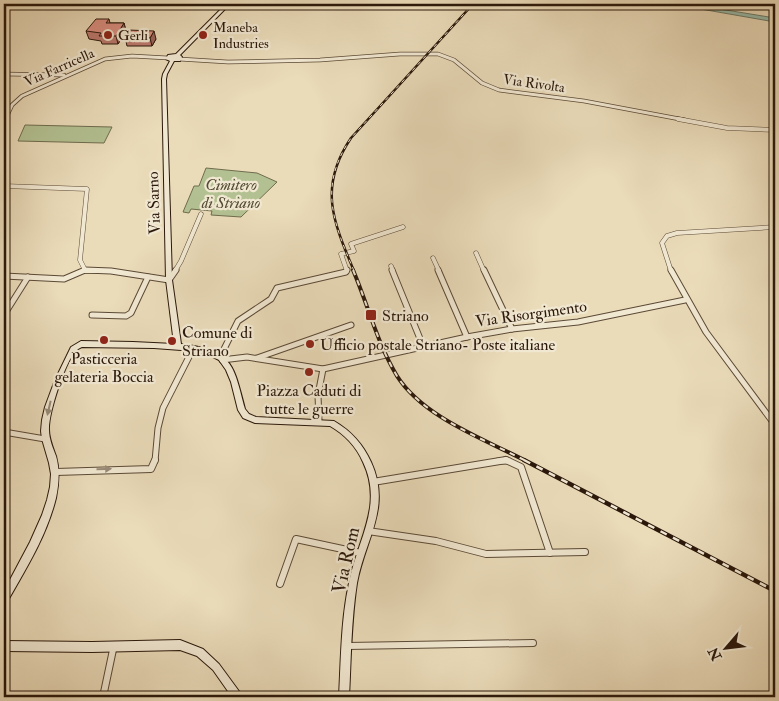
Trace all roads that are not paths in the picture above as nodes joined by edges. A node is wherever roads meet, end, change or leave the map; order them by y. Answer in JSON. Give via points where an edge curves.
{"nodes":[{"id":1,"x":228,"y":4,"type":"edge"},
{"id":2,"x":178,"y":57,"type":"junction"},
{"id":3,"x":170,"y":59,"type":"junction"},
{"id":4,"x":4,"y":74,"type":"edge"},
{"id":5,"x":67,"y":76,"type":"junction"},
{"id":6,"x":4,"y":122,"type":"edge"},
{"id":7,"x":775,"y":130,"type":"edge"},
{"id":8,"x":4,"y":186,"type":"edge"},
{"id":9,"x":201,"y":214,"type":"dead end"},
{"id":10,"x":403,"y":227,"type":"dead end"},
{"id":11,"x":775,"y":227,"type":"edge"},
{"id":12,"x":476,"y":253,"type":"dead end"},
{"id":13,"x":433,"y":258,"type":"dead end"},
{"id":14,"x":391,"y":266,"type":"dead end"},
{"id":15,"x":85,"y":270,"type":"junction"},
{"id":16,"x":4,"y":276,"type":"edge"},
{"id":17,"x":28,"y":277,"type":"junction"},
{"id":18,"x":148,"y":277,"type":"junction"},
{"id":19,"x":169,"y":280,"type":"junction"},
{"id":20,"x":685,"y":300,"type":"junction"},
{"id":21,"x":4,"y":315,"type":"edge"},
{"id":22,"x":92,"y":315,"type":"dead end"},
{"id":23,"x":351,"y":325,"type":"dead end"},
{"id":24,"x":512,"y":329,"type":"junction"},
{"id":25,"x":467,"y":337,"type":"junction"},
{"id":26,"x":178,"y":345,"type":"junction"},
{"id":27,"x":423,"y":346,"type":"junction"},
{"id":28,"x":193,"y":349,"type":"junction"},
{"id":29,"x":221,"y":358,"type":"junction"},
{"id":30,"x":257,"y":358,"type":"junction"},
{"id":31,"x":323,"y":369,"type":"junction"},
{"id":32,"x":319,"y":421,"type":"junction"},
{"id":33,"x":775,"y":425,"type":"edge"},
{"id":34,"x":4,"y":432,"type":"edge"},
{"id":35,"x":45,"y":439,"type":"junction"},
{"id":36,"x":56,"y":472,"type":"junction"},
{"id":37,"x":373,"y":482,"type":"junction"},
{"id":38,"x":368,"y":531,"type":"junction"},
{"id":39,"x":585,"y":552,"type":"dead end"},
{"id":40,"x":361,"y":553,"type":"junction"},
{"id":41,"x":550,"y":553,"type":"junction"},
{"id":42,"x":280,"y":584,"type":"dead end"},
{"id":43,"x":4,"y":599,"type":"edge"},
{"id":44,"x":533,"y":643,"type":"dead end"},
{"id":45,"x":114,"y":645,"type":"junction"},
{"id":46,"x":4,"y":646,"type":"edge"},
{"id":47,"x":347,"y":646,"type":"junction"},
{"id":48,"x":103,"y":697,"type":"edge"},
{"id":49,"x":238,"y":697,"type":"edge"},
{"id":50,"x":344,"y":697,"type":"edge"}],
"edges":[{"from":1,"to":2,"type":"main road"},
{"from":2,"to":3,"type":"main road"},
{"from":2,"to":7,"type":"street","name":"Via Rivolta","via":[[228,62],[438,54],[454,60],[482,83],[499,90],[584,101],[727,128]]},
{"from":3,"to":5,"type":"street","name":"Via Farricella","via":[[115,57]]},
{"from":3,"to":19,"type":"main road","name":"Via Sarno","via":[[164,79]]},
{"from":4,"to":5,"type":"street"},
{"from":5,"to":6,"type":"street","name":"Via Farricella","via":[[16,100]]},
{"from":8,"to":15,"type":"street","via":[[87,189],[80,260]]},
{"from":9,"to":19,"type":"street","via":[[182,261]]},
{"from":10,"to":29,"type":"street","via":[[351,244],[354,251],[341,254],[346,272],[278,288],[271,299],[238,321]]},
{"from":11,"to":20,"type":"street","via":[[667,236],[662,248]]},
{"from":12,"to":24,"type":"street"},
{"from":13,"to":25,"type":"street"},
{"from":14,"to":27,"type":"street"},
{"from":15,"to":17,"type":"street","via":[[64,279]]},
{"from":15,"to":18,"type":"street"},
{"from":16,"to":17,"type":"street"},
{"from":17,"to":21,"type":"street"},
{"from":18,"to":19,"type":"street"},
{"from":18,"to":22,"type":"street","via":[[131,313],[126,316]]},
{"from":19,"to":26,"type":"main road","name":"Via Sarno"},
{"from":20,"to":24,"type":"street","name":"Via Risorgimento","via":[[578,322]]},
{"from":20,"to":33,"type":"street"},
{"from":23,"to":30,"type":"street"},
{"from":24,"to":25,"type":"street","name":"Via Risorgimento"},
{"from":25,"to":27,"type":"street","name":"Via Risorgimento"},
{"from":26,"to":28,"type":"main road","name":"Via Risorgimento"},
{"from":26,"to":35,"type":"main road","name":"Via Risorgimento","one_way":true,"via":[[76,345],[50,404]]},
{"from":27,"to":31,"type":"street","name":"Via Risorgimento"},
{"from":28,"to":29,"type":"main road","name":"Via Risorgimento"},
{"from":36,"to":28,"type":"street","one_way":true,"via":[[151,470],[162,413]]},
{"from":29,"to":30,"type":"street","name":"Via Risorgimento"},
{"from":29,"to":32,"type":"main road","name":"Via Rom","via":[[230,369],[246,416],[255,420]]},
{"from":30,"to":31,"type":"street","name":"Via Risorgimento","via":[[302,369]]},
{"from":31,"to":32,"type":"street","via":[[318,395]]},
{"from":32,"to":37,"type":"main road","name":"Via Rom","via":[[331,422],[350,436],[363,452]]},
{"from":34,"to":35,"type":"street"},
{"from":35,"to":36,"type":"main road"},
{"from":36,"to":43,"type":"main road","via":[[54,490],[39,531]]},
{"from":37,"to":38,"type":"main road","name":"Via Rom","via":[[375,505]]},
{"from":37,"to":41,"type":"street","via":[[506,460],[521,467]]},
{"from":38,"to":40,"type":"main road","name":"Via Rom"},
{"from":38,"to":41,"type":"street","via":[[436,541],[486,554]]},
{"from":39,"to":41,"type":"street"},
{"from":40,"to":42,"type":"street","via":[[296,539]]},
{"from":40,"to":47,"type":"main road","name":"Via Rom","via":[[353,583]]},
{"from":44,"to":47,"type":"street"},
{"from":45,"to":46,"type":"main road"},
{"from":45,"to":48,"type":"street"},
{"from":45,"to":49,"type":"main road","via":[[180,645],[200,652],[216,667]]},
{"from":47,"to":50,"type":"main road","name":"Via Rom"}]}
